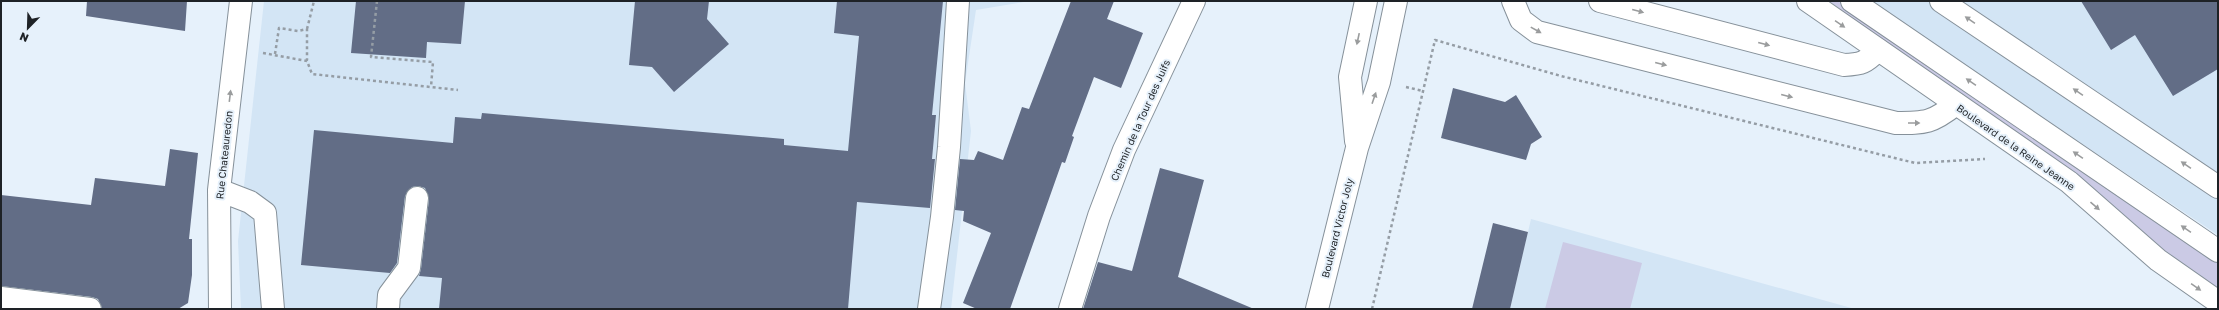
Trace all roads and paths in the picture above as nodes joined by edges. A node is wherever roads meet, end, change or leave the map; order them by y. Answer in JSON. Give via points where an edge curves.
{"nodes":[{"id":1,"x":241,"y":1,"type":"edge"},
{"id":2,"x":314,"y":1,"type":"edge"},
{"id":3,"x":377,"y":1,"type":"edge"},
{"id":4,"x":958,"y":1,"type":"edge"},
{"id":5,"x":1194,"y":1,"type":"edge"},
{"id":6,"x":1366,"y":1,"type":"edge"},
{"id":7,"x":1396,"y":1,"type":"edge"},
{"id":8,"x":1513,"y":1,"type":"edge"},
{"id":9,"x":1600,"y":1,"type":"edge"},
{"id":10,"x":1808,"y":1,"type":"edge"},
{"id":11,"x":1852,"y":1,"type":"edge"},
{"id":12,"x":1941,"y":1,"type":"edge"},
{"id":13,"x":307,"y":29,"type":"junction"},
{"id":14,"x":1878,"y":50,"type":"junction"},
{"id":15,"x":235,"y":52,"type":"junction"},
{"id":16,"x":275,"y":54,"type":"junction"},
{"id":17,"x":307,"y":61,"type":"junction"},
{"id":18,"x":431,"y":87,"type":"junction"},
{"id":19,"x":458,"y":90,"type":"dead end"},
{"id":20,"x":1956,"y":104,"type":"junction"},
{"id":21,"x":1356,"y":148,"type":"junction"},
{"id":22,"x":1986,"y":159,"type":"dead end"},
{"id":23,"x":2218,"y":187,"type":"edge"},
{"id":24,"x":219,"y":190,"type":"junction"},
{"id":25,"x":418,"y":198,"type":"dead end"},
{"id":26,"x":2218,"y":251,"type":"edge"},
{"id":27,"x":1,"y":298,"type":"edge"},
{"id":28,"x":2218,"y":302,"type":"edge"},
{"id":29,"x":90,"y":309,"type":"edge"},
{"id":30,"x":220,"y":309,"type":"edge"},
{"id":31,"x":273,"y":309,"type":"edge"},
{"id":32,"x":388,"y":309,"type":"edge"},
{"id":33,"x":929,"y":309,"type":"edge"},
{"id":34,"x":1070,"y":309,"type":"edge"},
{"id":35,"x":1317,"y":309,"type":"edge"},
{"id":36,"x":1372,"y":309,"type":"edge"}],
"edges":[{"from":1,"to":15,"type":"main road","name":"Rue Chateauredon"},
{"from":2,"to":13,"type":"path"},
{"from":3,"to":18,"type":"path","via":[[371,57],[433,62]]},
{"from":4,"to":33,"type":"main road","via":[[948,154]]},
{"from":5,"to":34,"type":"main road","name":"Chemin de la Tour des Juifs","via":[[1124,150],[1099,216]]},
{"from":6,"to":21,"type":"main road","name":"Boulevard Victor Joly","one_way":true,"via":[[1350,77]]},
{"from":21,"to":7,"type":"main road","name":"Boulevard Victor Joly","one_way":true,"via":[[1379,82]]},
{"from":8,"to":20,"type":"main road","one_way":true,"via":[[1521,20],[1537,32],[1896,123],[1922,123],[1938,118]]},
{"from":9,"to":14,"type":"main road","one_way":true,"via":[[1844,65],[1867,62]]},
{"from":10,"to":14,"type":"main road","name":"Boulevard de la Reine Jeanne","one_way":true},
{"from":26,"to":11,"type":"main road","one_way":true},
{"from":23,"to":12,"type":"main road","one_way":true},
{"from":13,"to":16,"type":"path","via":[[298,31],[279,28]]},
{"from":13,"to":17,"type":"path"},
{"from":14,"to":20,"type":"main road","name":"Boulevard de la Reine Jeanne"},
{"from":15,"to":16,"type":"path"},
{"from":24,"to":15,"type":"main road","name":"Rue Chateauredon","one_way":true},
{"from":16,"to":17,"type":"path"},
{"from":17,"to":18,"type":"path","via":[[312,74]]},
{"from":18,"to":19,"type":"path"},
{"from":20,"to":28,"type":"main road","name":"Boulevard de la Reine Jeanne","one_way":true,"via":[[2069,182],[2158,260]]},
{"from":21,"to":35,"type":"main road","name":"Boulevard Victor Joly"},
{"from":22,"to":36,"type":"path","via":[[1915,163],[1561,76],[1434,40]]},
{"from":24,"to":30,"type":"main road","name":"Rue Chateauredon"},
{"from":24,"to":31,"type":"main road","via":[[250,202],[265,213]]},
{"from":25,"to":32,"type":"main road","via":[[409,268],[389,295]]},
{"from":27,"to":29,"type":"main road"}]}
